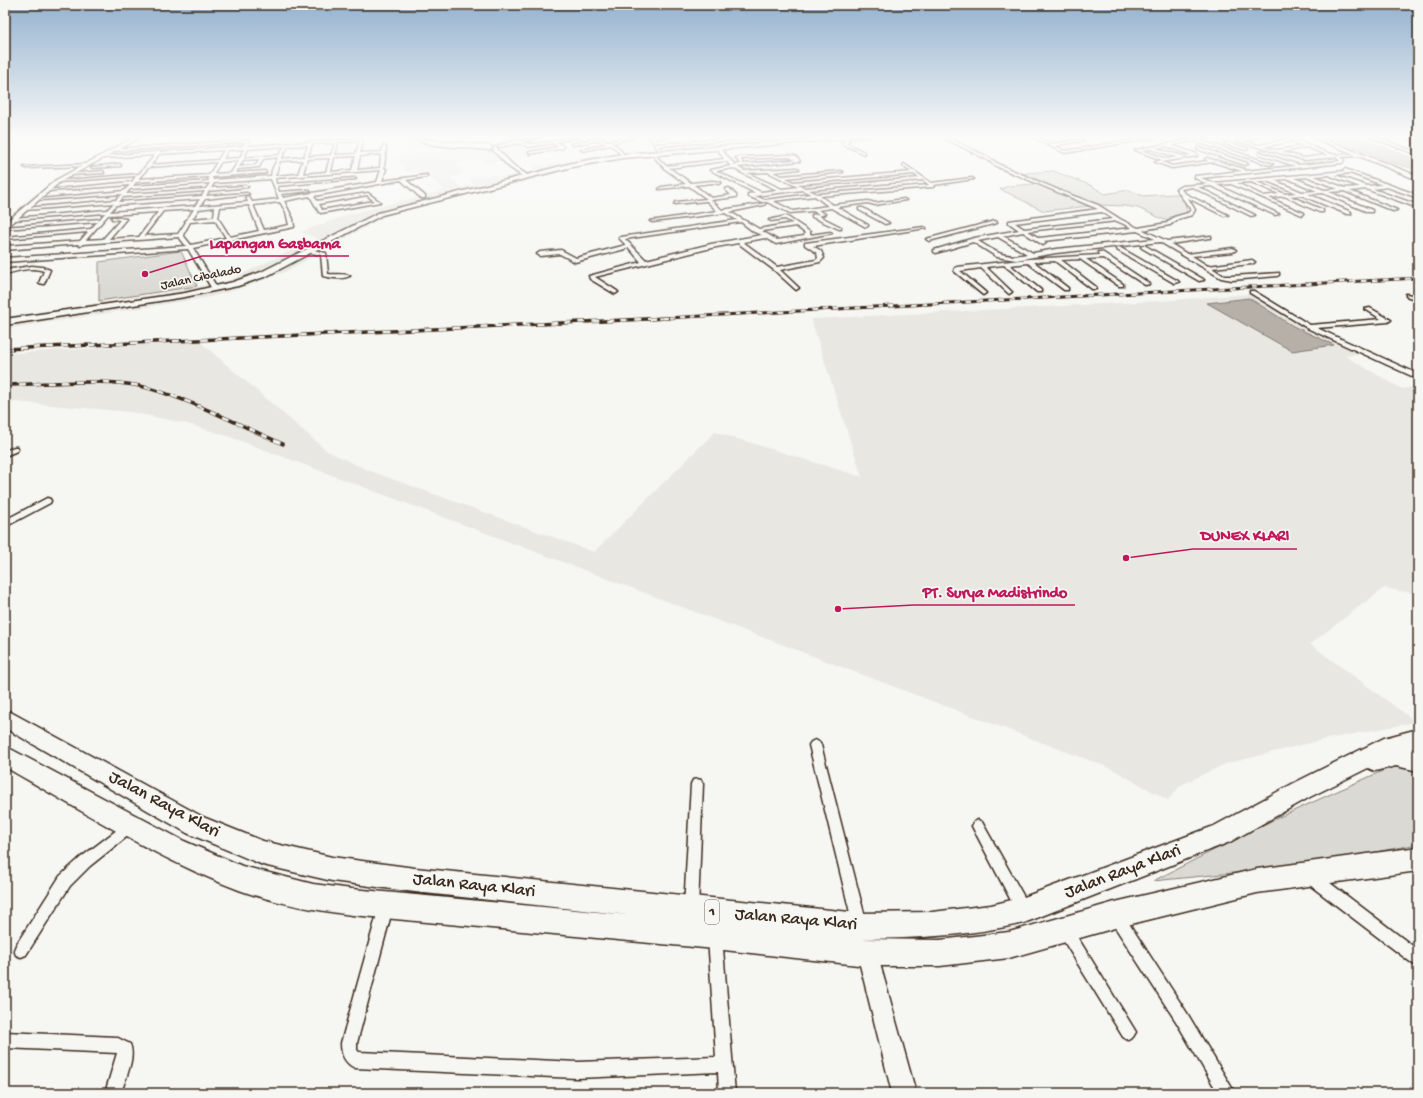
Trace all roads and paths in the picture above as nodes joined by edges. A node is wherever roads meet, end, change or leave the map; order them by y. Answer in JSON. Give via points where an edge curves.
{"nodes":[{"id":1,"x":67,"y":188,"type":"edge"},
{"id":2,"x":149,"y":188,"type":"edge"},
{"id":3,"x":230,"y":188,"type":"edge"},
{"id":4,"x":246,"y":188,"type":"edge"},
{"id":5,"x":277,"y":188,"type":"edge"},
{"id":6,"x":349,"y":188,"type":"edge"},
{"id":7,"x":352,"y":188,"type":"edge"},
{"id":8,"x":412,"y":188,"type":"edge"},
{"id":9,"x":481,"y":188,"type":"edge"},
{"id":10,"x":696,"y":188,"type":"edge"},
{"id":11,"x":749,"y":188,"type":"edge"},
{"id":12,"x":777,"y":188,"type":"edge"},
{"id":13,"x":800,"y":188,"type":"edge"},
{"id":14,"x":803,"y":188,"type":"edge"},
{"id":15,"x":913,"y":188,"type":"edge"},
{"id":16,"x":1052,"y":188,"type":"edge"},
{"id":17,"x":1179,"y":188,"type":"edge"},
{"id":18,"x":1198,"y":188,"type":"edge"},
{"id":19,"x":1220,"y":188,"type":"edge"},
{"id":20,"x":1243,"y":188,"type":"edge"},
{"id":21,"x":1268,"y":188,"type":"edge"},
{"id":22,"x":1290,"y":188,"type":"edge"},
{"id":23,"x":1315,"y":188,"type":"edge"},
{"id":24,"x":1360,"y":188,"type":"edge"},
{"id":25,"x":1365,"y":188,"type":"edge"},
{"id":26,"x":1393,"y":188,"type":"edge"},
{"id":27,"x":727,"y":189,"type":"dead end"},
{"id":28,"x":1345,"y":189,"type":"junction"},
{"id":29,"x":48,"y":190,"type":"joint"},
{"id":30,"x":128,"y":190,"type":"junction"},
{"id":31,"x":207,"y":190,"type":"junction"},
{"id":32,"x":781,"y":190,"type":"junction"},
{"id":33,"x":1322,"y":191,"type":"junction"},
{"id":34,"x":111,"y":193,"type":"junction"},
{"id":35,"x":278,"y":193,"type":"junction"},
{"id":36,"x":759,"y":193,"type":"junction"},
{"id":37,"x":1182,"y":193,"type":"junction"},
{"id":38,"x":1302,"y":193,"type":"junction"},
{"id":39,"x":247,"y":194,"type":"junction"},
{"id":40,"x":816,"y":195,"type":"junction"},
{"id":41,"x":1283,"y":195,"type":"junction"},
{"id":42,"x":122,"y":196,"type":"junction"},
{"id":43,"x":312,"y":196,"type":"junction"},
{"id":44,"x":423,"y":197,"type":"dead end"},
{"id":45,"x":1263,"y":197,"type":"junction"},
{"id":46,"x":1418,"y":197,"type":"edge"},
{"id":47,"x":202,"y":198,"type":"junction"},
{"id":48,"x":42,"y":199,"type":"dead end"},
{"id":49,"x":709,"y":199,"type":"junction"},
{"id":50,"x":282,"y":200,"type":"junction"},
{"id":51,"x":904,"y":200,"type":"dead end"},
{"id":52,"x":102,"y":202,"type":"junction"},
{"id":53,"x":116,"y":202,"type":"junction"},
{"id":54,"x":249,"y":202,"type":"junction"},
{"id":55,"x":316,"y":203,"type":"junction"},
{"id":56,"x":766,"y":203,"type":"junction"},
{"id":57,"x":676,"y":204,"type":"dead end"},
{"id":58,"x":852,"y":204,"type":"junction"},
{"id":59,"x":218,"y":206,"type":"junction"},
{"id":60,"x":831,"y":206,"type":"junction"},
{"id":61,"x":198,"y":207,"type":"junction"},
{"id":62,"x":872,"y":207,"type":"dead end"},
{"id":63,"x":1418,"y":207,"type":"edge"},
{"id":64,"x":25,"y":209,"type":"junction"},
{"id":65,"x":814,"y":209,"type":"junction"},
{"id":66,"x":861,"y":209,"type":"junction"},
{"id":67,"x":162,"y":210,"type":"junction"},
{"id":68,"x":1103,"y":210,"type":"junction"},
{"id":69,"x":1395,"y":210,"type":"dead end"},
{"id":70,"x":724,"y":211,"type":"junction"},
{"id":71,"x":1320,"y":211,"type":"dead end"},
{"id":72,"x":1370,"y":211,"type":"dead end"},
{"id":73,"x":108,"y":212,"type":"junction"},
{"id":74,"x":1349,"y":213,"type":"dead end"},
{"id":75,"x":1278,"y":214,"type":"dead end"},
{"id":76,"x":1302,"y":214,"type":"dead end"},
{"id":77,"x":1253,"y":215,"type":"dead end"},
{"id":78,"x":1226,"y":216,"type":"dead end"},
{"id":79,"x":216,"y":218,"type":"junction"},
{"id":80,"x":14,"y":219,"type":"junction"},
{"id":81,"x":102,"y":219,"type":"junction"},
{"id":82,"x":188,"y":220,"type":"junction"},
{"id":83,"x":771,"y":220,"type":"dead end"},
{"id":84,"x":1118,"y":220,"type":"junction"},
{"id":85,"x":652,"y":221,"type":"dead end"},
{"id":86,"x":741,"y":221,"type":"junction"},
{"id":87,"x":995,"y":222,"type":"dead end"},
{"id":88,"x":887,"y":223,"type":"dead end"},
{"id":89,"x":797,"y":224,"type":"junction"},
{"id":90,"x":866,"y":226,"type":"dead end"},
{"id":91,"x":5,"y":227,"type":"edge"},
{"id":92,"x":839,"y":228,"type":"dead end"},
{"id":93,"x":924,"y":228,"type":"dead end"},
{"id":94,"x":1139,"y":229,"type":"junction"},
{"id":95,"x":92,"y":230,"type":"junction"},
{"id":96,"x":1024,"y":230,"type":"junction"},
{"id":97,"x":756,"y":231,"type":"junction"},
{"id":98,"x":262,"y":232,"type":"junction"},
{"id":99,"x":830,"y":233,"type":"dead end"},
{"id":100,"x":950,"y":233,"type":"junction"},
{"id":101,"x":180,"y":235,"type":"junction"},
{"id":102,"x":1000,"y":235,"type":"junction"},
{"id":103,"x":766,"y":236,"type":"junction"},
{"id":104,"x":806,"y":237,"type":"junction"},
{"id":105,"x":1209,"y":237,"type":"dead end"},
{"id":106,"x":5,"y":238,"type":"edge"},
{"id":107,"x":140,"y":238,"type":"junction"},
{"id":108,"x":229,"y":239,"type":"junction"},
{"id":109,"x":929,"y":239,"type":"dead end"},
{"id":110,"x":105,"y":240,"type":"junction"},
{"id":111,"x":798,"y":240,"type":"junction"},
{"id":112,"x":974,"y":240,"type":"junction"},
{"id":113,"x":1039,"y":240,"type":"junction"},
{"id":114,"x":1161,"y":240,"type":"junction"},
{"id":115,"x":739,"y":241,"type":"junction"},
{"id":116,"x":81,"y":242,"type":"junction"},
{"id":117,"x":967,"y":242,"type":"junction"},
{"id":118,"x":1167,"y":243,"type":"junction"},
{"id":119,"x":809,"y":245,"type":"junction"},
{"id":120,"x":630,"y":246,"type":"junction"},
{"id":121,"x":190,"y":247,"type":"junction"},
{"id":122,"x":1144,"y":247,"type":"junction"},
{"id":123,"x":5,"y":248,"type":"edge"},
{"id":124,"x":1089,"y":248,"type":"junction"},
{"id":125,"x":1119,"y":249,"type":"junction"},
{"id":126,"x":1233,"y":250,"type":"dead end"},
{"id":127,"x":309,"y":251,"type":"junction"},
{"id":128,"x":936,"y":251,"type":"dead end"},
{"id":129,"x":1056,"y":251,"type":"junction"},
{"id":130,"x":1096,"y":251,"type":"junction"},
{"id":131,"x":71,"y":254,"type":"junction"},
{"id":132,"x":540,"y":254,"type":"dead end"},
{"id":133,"x":1032,"y":255,"type":"junction"},
{"id":134,"x":1188,"y":255,"type":"junction"},
{"id":135,"x":1104,"y":256,"type":"junction"},
{"id":136,"x":1080,"y":258,"type":"junction"},
{"id":137,"x":1056,"y":259,"type":"junction"},
{"id":138,"x":5,"y":260,"type":"edge"},
{"id":139,"x":1029,"y":261,"type":"junction"},
{"id":140,"x":646,"y":262,"type":"junction"},
{"id":141,"x":1252,"y":262,"type":"dead end"},
{"id":142,"x":1006,"y":264,"type":"junction"},
{"id":143,"x":983,"y":267,"type":"junction"},
{"id":144,"x":1209,"y":267,"type":"junction"},
{"id":145,"x":776,"y":269,"type":"junction"},
{"id":146,"x":5,"y":272,"type":"edge"},
{"id":147,"x":1277,"y":274,"type":"dead end"},
{"id":148,"x":347,"y":276,"type":"dead end"},
{"id":149,"x":1201,"y":280,"type":"dead end"},
{"id":150,"x":1176,"y":282,"type":"dead end"},
{"id":151,"x":42,"y":283,"type":"dead end"},
{"id":152,"x":1147,"y":284,"type":"dead end"},
{"id":153,"x":1121,"y":285,"type":"dead end"},
{"id":154,"x":796,"y":288,"type":"dead end"},
{"id":155,"x":1094,"y":288,"type":"dead end"},
{"id":156,"x":215,"y":289,"type":"junction"},
{"id":157,"x":1066,"y":290,"type":"dead end"},
{"id":158,"x":1040,"y":291,"type":"dead end"},
{"id":159,"x":615,"y":292,"type":"dead end"},
{"id":160,"x":1009,"y":292,"type":"dead end"},
{"id":161,"x":1252,"y":292,"type":"dead end"},
{"id":162,"x":983,"y":293,"type":"dead end"},
{"id":163,"x":1408,"y":295,"type":"dead end"},
{"id":164,"x":1418,"y":298,"type":"edge"},
{"id":165,"x":1368,"y":309,"type":"dead end"},
{"id":166,"x":5,"y":322,"type":"edge"},
{"id":167,"x":1309,"y":327,"type":"junction"},
{"id":168,"x":1418,"y":377,"type":"edge"},
{"id":169,"x":14,"y":449,"type":"dead end"},
{"id":170,"x":5,"y":454,"type":"edge"},
{"id":171,"x":47,"y":501,"type":"dead end"},
{"id":172,"x":5,"y":524,"type":"edge"},
{"id":173,"x":5,"y":718,"type":"edge"},
{"id":174,"x":1418,"y":738,"type":"edge"},
{"id":175,"x":815,"y":744,"type":"dead end"},
{"id":176,"x":5,"y":756,"type":"edge"},
{"id":177,"x":1418,"y":762,"type":"edge"},
{"id":178,"x":697,"y":784,"type":"dead end"},
{"id":179,"x":1302,"y":790,"type":"junction"},
{"id":180,"x":133,"y":825,"type":"junction"},
{"id":181,"x":978,"y":826,"type":"dead end"},
{"id":182,"x":1417,"y":860,"type":"edge"},
{"id":183,"x":1308,"y":874,"type":"junction"},
{"id":184,"x":386,"y":906,"type":"junction"},
{"id":185,"x":691,"y":909,"type":"junction"},
{"id":186,"x":1024,"y":910,"type":"junction"},
{"id":187,"x":1115,"y":915,"type":"junction"},
{"id":188,"x":860,"y":926,"type":"junction"},
{"id":189,"x":1065,"y":930,"type":"junction"},
{"id":190,"x":715,"y":936,"type":"junction"},
{"id":191,"x":21,"y":950,"type":"dead end"},
{"id":192,"x":868,"y":953,"type":"junction"},
{"id":193,"x":1418,"y":959,"type":"edge"},
{"id":194,"x":1128,"y":1032,"type":"dead end"},
{"id":195,"x":5,"y":1040,"type":"edge"},
{"id":196,"x":725,"y":1064,"type":"junction"},
{"id":197,"x":113,"y":1093,"type":"edge"},
{"id":198,"x":727,"y":1093,"type":"edge"},
{"id":199,"x":904,"y":1093,"type":"edge"},
{"id":200,"x":1227,"y":1093,"type":"edge"}],
"edges":[{"from":1,"to":29,"type":"street"},
{"from":2,"to":30,"type":"street"},
{"from":3,"to":31,"type":"street"},
{"from":4,"to":39,"type":"street"},
{"from":5,"to":35,"type":"street"},
{"from":6,"to":35,"type":"street"},
{"from":7,"to":43,"type":"street"},
{"from":8,"to":44,"type":"street"},
{"from":9,"to":127,"type":"street","name":"Jalan Cibalado","via":[[380,214]]},
{"from":10,"to":49,"type":"street"},
{"from":11,"to":36,"type":"street"},
{"from":12,"to":32,"type":"street"},
{"from":13,"to":32,"type":"street"},
{"from":14,"to":40,"type":"street"},
{"from":15,"to":40,"type":"street"},
{"from":16,"to":68,"type":"street"},
{"from":17,"to":37,"type":"street"},
{"from":18,"to":77,"type":"street"},
{"from":19,"to":75,"type":"street"},
{"from":20,"to":45,"type":"street"},
{"from":21,"to":41,"type":"street"},
{"from":22,"to":38,"type":"street"},
{"from":23,"to":33,"type":"street"},
{"from":24,"to":28,"type":"street"},
{"from":25,"to":63,"type":"street"},
{"from":26,"to":46,"type":"street"},
{"from":27,"to":49,"type":"street","via":[[734,196]]},
{"from":28,"to":33,"type":"street"},
{"from":28,"to":69,"type":"street"},
{"from":29,"to":64,"type":"street"},
{"from":30,"to":34,"type":"street"},
{"from":30,"to":42,"type":"street"},
{"from":31,"to":42,"type":"street"},
{"from":31,"to":47,"type":"street"},
{"from":32,"to":36,"type":"street"},
{"from":33,"to":38,"type":"street"},
{"from":33,"to":72,"type":"street"},
{"from":34,"to":48,"type":"street"},
{"from":34,"to":52,"type":"street"},
{"from":35,"to":50,"type":"street"},
{"from":36,"to":56,"type":"street","via":[[750,195]]},
{"from":37,"to":78,"type":"street"},
{"from":37,"to":94,"type":"street","via":[[1193,210],[1190,214],[1176,218],[1168,224]]},
{"from":38,"to":41,"type":"street"},
{"from":38,"to":74,"type":"street"},
{"from":39,"to":47,"type":"street"},
{"from":39,"to":54,"type":"street"},
{"from":40,"to":56,"type":"street"},
{"from":40,"to":60,"type":"street"},
{"from":41,"to":45,"type":"street"},
{"from":41,"to":71,"type":"street"},
{"from":42,"to":53,"type":"street"},
{"from":43,"to":50,"type":"street"},
{"from":43,"to":55,"type":"street"},
{"from":45,"to":76,"type":"street"},
{"from":47,"to":53,"type":"street"},
{"from":47,"to":61,"type":"street"},
{"from":49,"to":57,"type":"street"},
{"from":49,"to":70,"type":"street"},
{"from":50,"to":54,"type":"street"},
{"from":50,"to":98,"type":"street","via":[[290,215],[292,226]]},
{"from":51,"to":58,"type":"street"},
{"from":52,"to":53,"type":"street"},
{"from":52,"to":64,"type":"street"},
{"from":53,"to":73,"type":"street"},
{"from":54,"to":59,"type":"street"},
{"from":54,"to":98,"type":"street"},
{"from":55,"to":55,"type":"street","via":[[321,212],[378,202],[368,194]]},
{"from":56,"to":65,"type":"street","via":[[792,212]]},
{"from":56,"to":70,"type":"street"},
{"from":58,"to":60,"type":"street"},
{"from":58,"to":66,"type":"street"},
{"from":59,"to":61,"type":"street"},
{"from":59,"to":79,"type":"street"},
{"from":60,"to":65,"type":"street"},
{"from":60,"to":90,"type":"street"},
{"from":61,"to":67,"type":"street"},
{"from":61,"to":82,"type":"street"},
{"from":62,"to":66,"type":"street"},
{"from":64,"to":80,"type":"street"},
{"from":65,"to":92,"type":"street","via":[[823,214],[814,216]]},
{"from":66,"to":88,"type":"street"},
{"from":67,"to":73,"type":"street"},
{"from":67,"to":107,"type":"street"},
{"from":68,"to":84,"type":"street"},
{"from":68,"to":96,"type":"street","via":[[1011,222]]},
{"from":70,"to":85,"type":"street"},
{"from":70,"to":86,"type":"street"},
{"from":73,"to":80,"type":"street"},
{"from":73,"to":81,"type":"street"},
{"from":79,"to":82,"type":"street"},
{"from":79,"to":108,"type":"street"},
{"from":80,"to":91,"type":"street"},
{"from":81,"to":91,"type":"street"},
{"from":81,"to":95,"type":"street"},
{"from":81,"to":110,"type":"street","via":[[124,219]]},
{"from":82,"to":101,"type":"street"},
{"from":83,"to":89,"type":"street","via":[[786,217]]},
{"from":84,"to":94,"type":"street"},
{"from":84,"to":96,"type":"street"},
{"from":86,"to":97,"type":"street"},
{"from":86,"to":120,"type":"street","via":[[621,238]]},
{"from":87,"to":100,"type":"street"},
{"from":89,"to":97,"type":"street"},
{"from":89,"to":104,"type":"street","via":[[808,233]]},
{"from":93,"to":119,"type":"street"},
{"from":94,"to":113,"type":"street"},
{"from":94,"to":114,"type":"street"},
{"from":95,"to":106,"type":"street"},
{"from":95,"to":116,"type":"street"},
{"from":96,"to":102,"type":"street"},
{"from":96,"to":113,"type":"street"},
{"from":97,"to":103,"type":"street"},
{"from":98,"to":108,"type":"street"},
{"from":99,"to":104,"type":"street"},
{"from":100,"to":109,"type":"street"},
{"from":100,"to":117,"type":"street"},
{"from":101,"to":107,"type":"street"},
{"from":101,"to":121,"type":"street"},
{"from":102,"to":112,"type":"street"},
{"from":102,"to":133,"type":"street"},
{"from":103,"to":111,"type":"street","via":[[778,243]]},
{"from":103,"to":115,"type":"street"},
{"from":104,"to":111,"type":"street"},
{"from":105,"to":118,"type":"street"},
{"from":107,"to":110,"type":"street"},
{"from":108,"to":121,"type":"street"},
{"from":110,"to":116,"type":"street"},
{"from":111,"to":119,"type":"street"},
{"from":112,"to":117,"type":"street"},
{"from":112,"to":133,"type":"street","via":[[1001,257]]},
{"from":113,"to":129,"type":"street"},
{"from":114,"to":118,"type":"street"},
{"from":114,"to":124,"type":"street"},
{"from":115,"to":140,"type":"street"},
{"from":115,"to":145,"type":"street"},
{"from":116,"to":123,"type":"street"},
{"from":116,"to":131,"type":"street"},
{"from":117,"to":128,"type":"street"},
{"from":118,"to":122,"type":"street"},
{"from":118,"to":134,"type":"street"},
{"from":119,"to":145,"type":"street","via":[[819,252],[821,258],[818,261]]},
{"from":120,"to":132,"type":"street","via":[[575,260],[561,252]]},
{"from":120,"to":140,"type":"street"},
{"from":121,"to":131,"type":"street"},
{"from":121,"to":156,"type":"street"},
{"from":122,"to":125,"type":"street"},
{"from":122,"to":149,"type":"street"},
{"from":124,"to":129,"type":"street"},
{"from":124,"to":130,"type":"street"},
{"from":125,"to":130,"type":"street"},
{"from":125,"to":150,"type":"street"},
{"from":126,"to":134,"type":"street"},
{"from":127,"to":148,"type":"street","via":[[324,254],[325,275]]},
{"from":127,"to":156,"type":"street","name":"Jalan Cibalado","via":[[251,280]]},
{"from":129,"to":133,"type":"street"},
{"from":130,"to":135,"type":"street"},
{"from":131,"to":138,"type":"street"},
{"from":134,"to":144,"type":"street"},
{"from":135,"to":136,"type":"street"},
{"from":135,"to":152,"type":"street"},
{"from":136,"to":137,"type":"street"},
{"from":136,"to":153,"type":"street"},
{"from":137,"to":139,"type":"street"},
{"from":137,"to":155,"type":"street"},
{"from":139,"to":142,"type":"street"},
{"from":139,"to":157,"type":"street"},
{"from":140,"to":159,"type":"street","via":[[592,276]]},
{"from":141,"to":144,"type":"street"},
{"from":142,"to":143,"type":"street"},
{"from":142,"to":158,"type":"street"},
{"from":143,"to":160,"type":"street"},
{"from":143,"to":162,"type":"street","via":[[957,271]]},
{"from":144,"to":147,"type":"street","via":[[1227,278]]},
{"from":145,"to":154,"type":"street"},
{"from":146,"to":151,"type":"street","via":[[44,268],[46,270]]},
{"from":156,"to":166,"type":"street","name":"Jalan Cibalado"},
{"from":161,"to":167,"type":"street"},
{"from":163,"to":164,"type":"street"},
{"from":165,"to":167,"type":"street","via":[[1388,320]]},
{"from":167,"to":168,"type":"street"},
{"from":169,"to":170,"type":"street"},
{"from":171,"to":172,"type":"street"},
{"from":173,"to":185,"type":"highway","name":"Jalan Raya Klari","number":"1","via":[[195,825],[263,853],[332,869]]},
{"from":174,"to":179,"type":"highway","name":"Jalan Raya Klari","number":"1","via":[[1392,745]]},
{"from":175,"to":188,"type":"street"},
{"from":176,"to":180,"type":"highway","name":"Jalan Raya Klari","number":"1"},
{"from":177,"to":179,"type":"highway","via":[[1402,756],[1385,756]]},
{"from":178,"to":185,"type":"street"},
{"from":179,"to":186,"type":"highway","name":"Jalan Raya Klari","number":"1","via":[[1222,834]]},
{"from":180,"to":184,"type":"highway","name":"Jalan Raya Klari","number":"1","via":[[175,849],[241,878],[313,897]]},
{"from":180,"to":191,"type":"street","via":[[65,881]]},
{"from":181,"to":186,"type":"street"},
{"from":182,"to":183,"type":"highway","name":"Jalan Raya Klari","number":"1"},
{"from":183,"to":187,"type":"highway","name":"Jalan Raya Klari","number":"1","via":[[1257,881]]},
{"from":183,"to":193,"type":"street"},
{"from":184,"to":190,"type":"highway","name":"Jalan Raya Klari","number":"1"},
{"from":184,"to":196,"type":"street","via":[[349,1043],[349,1053],[355,1060],[577,1070]]},
{"from":185,"to":188,"type":"highway","name":"Jalan Raya Klari","number":"1"},
{"from":186,"to":188,"type":"highway","name":"Jalan Raya Klari","number":"1","via":[[991,918],[932,925]]},
{"from":187,"to":189,"type":"highway","name":"Jalan Raya Klari","number":"1"},
{"from":187,"to":200,"type":"street"},
{"from":189,"to":192,"type":"highway","name":"Jalan Raya Klari","number":"1","via":[[1009,945],[940,953]]},
{"from":189,"to":194,"type":"street"},
{"from":190,"to":192,"type":"highway","name":"Jalan Raya Klari","number":"1"},
{"from":190,"to":196,"type":"street"},
{"from":192,"to":199,"type":"street"},
{"from":195,"to":197,"type":"street","via":[[116,1045],[125,1049]]},
{"from":196,"to":198,"type":"street"}]}
